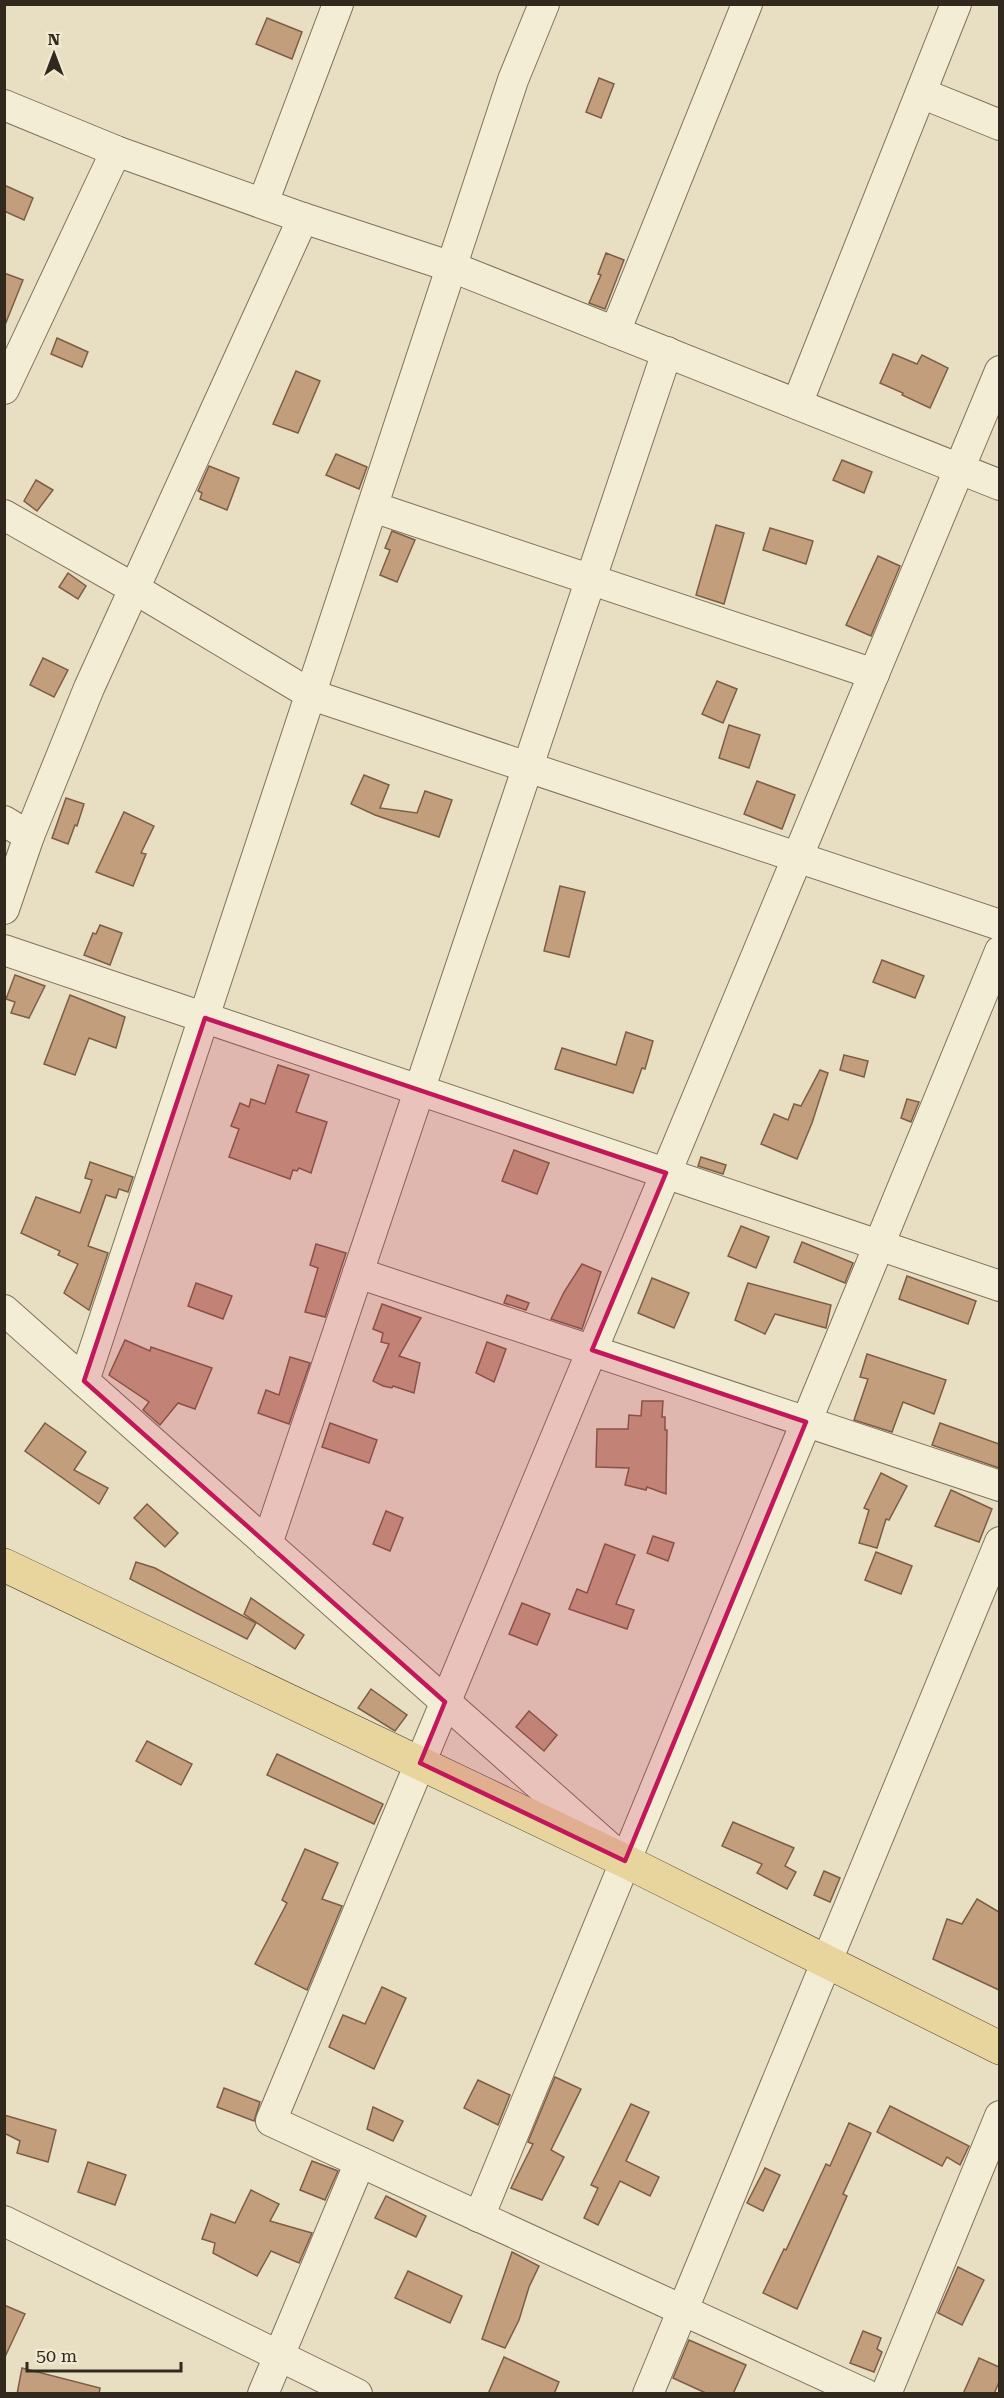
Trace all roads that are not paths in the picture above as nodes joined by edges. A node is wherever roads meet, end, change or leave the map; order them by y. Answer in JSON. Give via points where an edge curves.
{"nodes":[{"id":1,"x":338,"y":4,"type":"edge"},
{"id":2,"x":544,"y":4,"type":"edge"},
{"id":3,"x":747,"y":4,"type":"edge"},
{"id":4,"x":956,"y":4,"type":"edge"},
{"id":5,"x":921,"y":93,"type":"junction"},
{"id":6,"x":4,"y":105,"type":"edge"},
{"id":7,"x":999,"y":125,"type":"edge"},
{"id":8,"x":116,"y":151,"type":"junction"},
{"id":9,"x":263,"y":202,"type":"junction"},
{"id":10,"x":303,"y":218,"type":"junction"},
{"id":11,"x":452,"y":267,"type":"junction"},
{"id":12,"x":615,"y":332,"type":"junction"},
{"id":13,"x":667,"y":352,"type":"junction"},
{"id":14,"x":999,"y":371,"type":"edge"},
{"id":15,"x":4,"y":389,"type":"edge"},
{"id":16,"x":797,"y":404,"type":"junction"},
{"id":17,"x":959,"y":469,"type":"junction"},
{"id":18,"x":999,"y":485,"type":"edge"},
{"id":19,"x":373,"y":507,"type":"junction"},
{"id":20,"x":4,"y":515,"type":"edge"},
{"id":21,"x":590,"y":579,"type":"junction"},
{"id":22,"x":135,"y":589,"type":"junction"},
{"id":23,"x":874,"y":674,"type":"junction"},
{"id":24,"x":312,"y":695,"type":"junction"},
{"id":25,"x":528,"y":767,"type":"junction"},
{"id":26,"x":17,"y":828,"type":"edge"},
{"id":27,"x":797,"y":857,"type":"junction"},
{"id":28,"x":4,"y":909,"type":"edge"},
{"id":29,"x":999,"y":925,"type":"edge"},
{"id":30,"x":4,"y":950,"type":"edge"},
{"id":31,"x":999,"y":951,"type":"edge"},
{"id":32,"x":205,"y":1018,"type":"junction"},
{"id":33,"x":420,"y":1090,"type":"junction"},
{"id":34,"x":666,"y":1173,"type":"junction"},
{"id":35,"x":879,"y":1245,"type":"junction"},
{"id":36,"x":358,"y":1273,"type":"junction"},
{"id":37,"x":999,"y":1286,"type":"edge"},
{"id":38,"x":4,"y":1310,"type":"edge"},
{"id":39,"x":592,"y":1350,"type":"junction"},
{"id":40,"x":84,"y":1381,"type":"junction"},
{"id":41,"x":806,"y":1422,"type":"junction"},
{"id":42,"x":999,"y":1486,"type":"edge"},
{"id":43,"x":999,"y":1542,"type":"edge"},
{"id":44,"x":267,"y":1544,"type":"junction"},
{"id":45,"x":4,"y":1564,"type":"edge"},
{"id":46,"x":445,"y":1702,"type":"junction"},
{"id":47,"x":420,"y":1763,"type":"junction"},
{"id":48,"x":625,"y":1861,"type":"junction"},
{"id":49,"x":827,"y":1961,"type":"junction"},
{"id":50,"x":999,"y":2048,"type":"edge"},
{"id":51,"x":999,"y":2116,"type":"edge"},
{"id":52,"x":360,"y":2162,"type":"junction"},
{"id":53,"x":479,"y":2217,"type":"junction"},
{"id":54,"x":4,"y":2221,"type":"edge"},
{"id":55,"x":682,"y":2310,"type":"junction"},
{"id":56,"x":279,"y":2355,"type":"junction"},
{"id":57,"x":263,"y":2394,"type":"edge"},
{"id":58,"x":357,"y":2394,"type":"edge"},
{"id":59,"x":648,"y":2394,"type":"edge"},
{"id":60,"x":865,"y":2394,"type":"edge"},
{"id":61,"x":886,"y":2394,"type":"edge"}],
"edges":[{"from":1,"to":9,"type":"street"},
{"from":2,"to":11,"type":"street","via":[[513,80]]},
{"from":3,"to":12,"type":"street"},
{"from":4,"to":5,"type":"street"},
{"from":5,"to":7,"type":"street"},
{"from":5,"to":16,"type":"street"},
{"from":6,"to":8,"type":"street"},
{"from":8,"to":9,"type":"street"},
{"from":8,"to":15,"type":"street"},
{"from":9,"to":10,"type":"street"},
{"from":10,"to":11,"type":"street"},
{"from":10,"to":22,"type":"street"},
{"from":11,"to":12,"type":"street"},
{"from":11,"to":19,"type":"street"},
{"from":12,"to":13,"type":"street"},
{"from":13,"to":16,"type":"street"},
{"from":13,"to":21,"type":"street"},
{"from":14,"to":17,"type":"street"},
{"from":16,"to":17,"type":"street"},
{"from":17,"to":18,"type":"street"},
{"from":17,"to":23,"type":"street"},
{"from":19,"to":21,"type":"street"},
{"from":19,"to":24,"type":"street"},
{"from":20,"to":22,"type":"street"},
{"from":21,"to":23,"type":"street"},
{"from":21,"to":25,"type":"street"},
{"from":22,"to":24,"type":"street"},
{"from":22,"to":26,"type":"street"},
{"from":23,"to":27,"type":"street"},
{"from":24,"to":25,"type":"street"},
{"from":24,"to":32,"type":"street"},
{"from":25,"to":27,"type":"street"},
{"from":25,"to":33,"type":"street"},
{"from":26,"to":28,"type":"street"},
{"from":27,"to":29,"type":"street"},
{"from":27,"to":34,"type":"street"},
{"from":30,"to":32,"type":"street"},
{"from":31,"to":35,"type":"street"},
{"from":32,"to":33,"type":"street"},
{"from":32,"to":40,"type":"street"},
{"from":33,"to":34,"type":"street"},
{"from":33,"to":36,"type":"street"},
{"from":34,"to":35,"type":"street"},
{"from":34,"to":39,"type":"street"},
{"from":35,"to":37,"type":"street"},
{"from":35,"to":41,"type":"street"},
{"from":36,"to":39,"type":"street"},
{"from":36,"to":44,"type":"street"},
{"from":38,"to":40,"type":"street"},
{"from":39,"to":41,"type":"street"},
{"from":39,"to":46,"type":"street"},
{"from":40,"to":44,"type":"street"},
{"from":41,"to":42,"type":"street"},
{"from":41,"to":48,"type":"street"},
{"from":43,"to":49,"type":"street"},
{"from":44,"to":46,"type":"street"},
{"from":45,"to":47,"type":"main road"},
{"from":46,"to":47,"type":"street"},
{"from":46,"to":48,"type":"street"},
{"from":47,"to":48,"type":"main road"},
{"from":47,"to":52,"type":"street","via":[[271,2121]]},
{"from":48,"to":49,"type":"main road"},
{"from":48,"to":53,"type":"street"},
{"from":49,"to":50,"type":"main road"},
{"from":49,"to":55,"type":"street"},
{"from":51,"to":61,"type":"street"},
{"from":52,"to":53,"type":"street"},
{"from":52,"to":56,"type":"street"},
{"from":53,"to":55,"type":"street"},
{"from":54,"to":56,"type":"street"},
{"from":55,"to":59,"type":"street"},
{"from":55,"to":60,"type":"street"},
{"from":56,"to":57,"type":"street"},
{"from":56,"to":58,"type":"street"}]}
